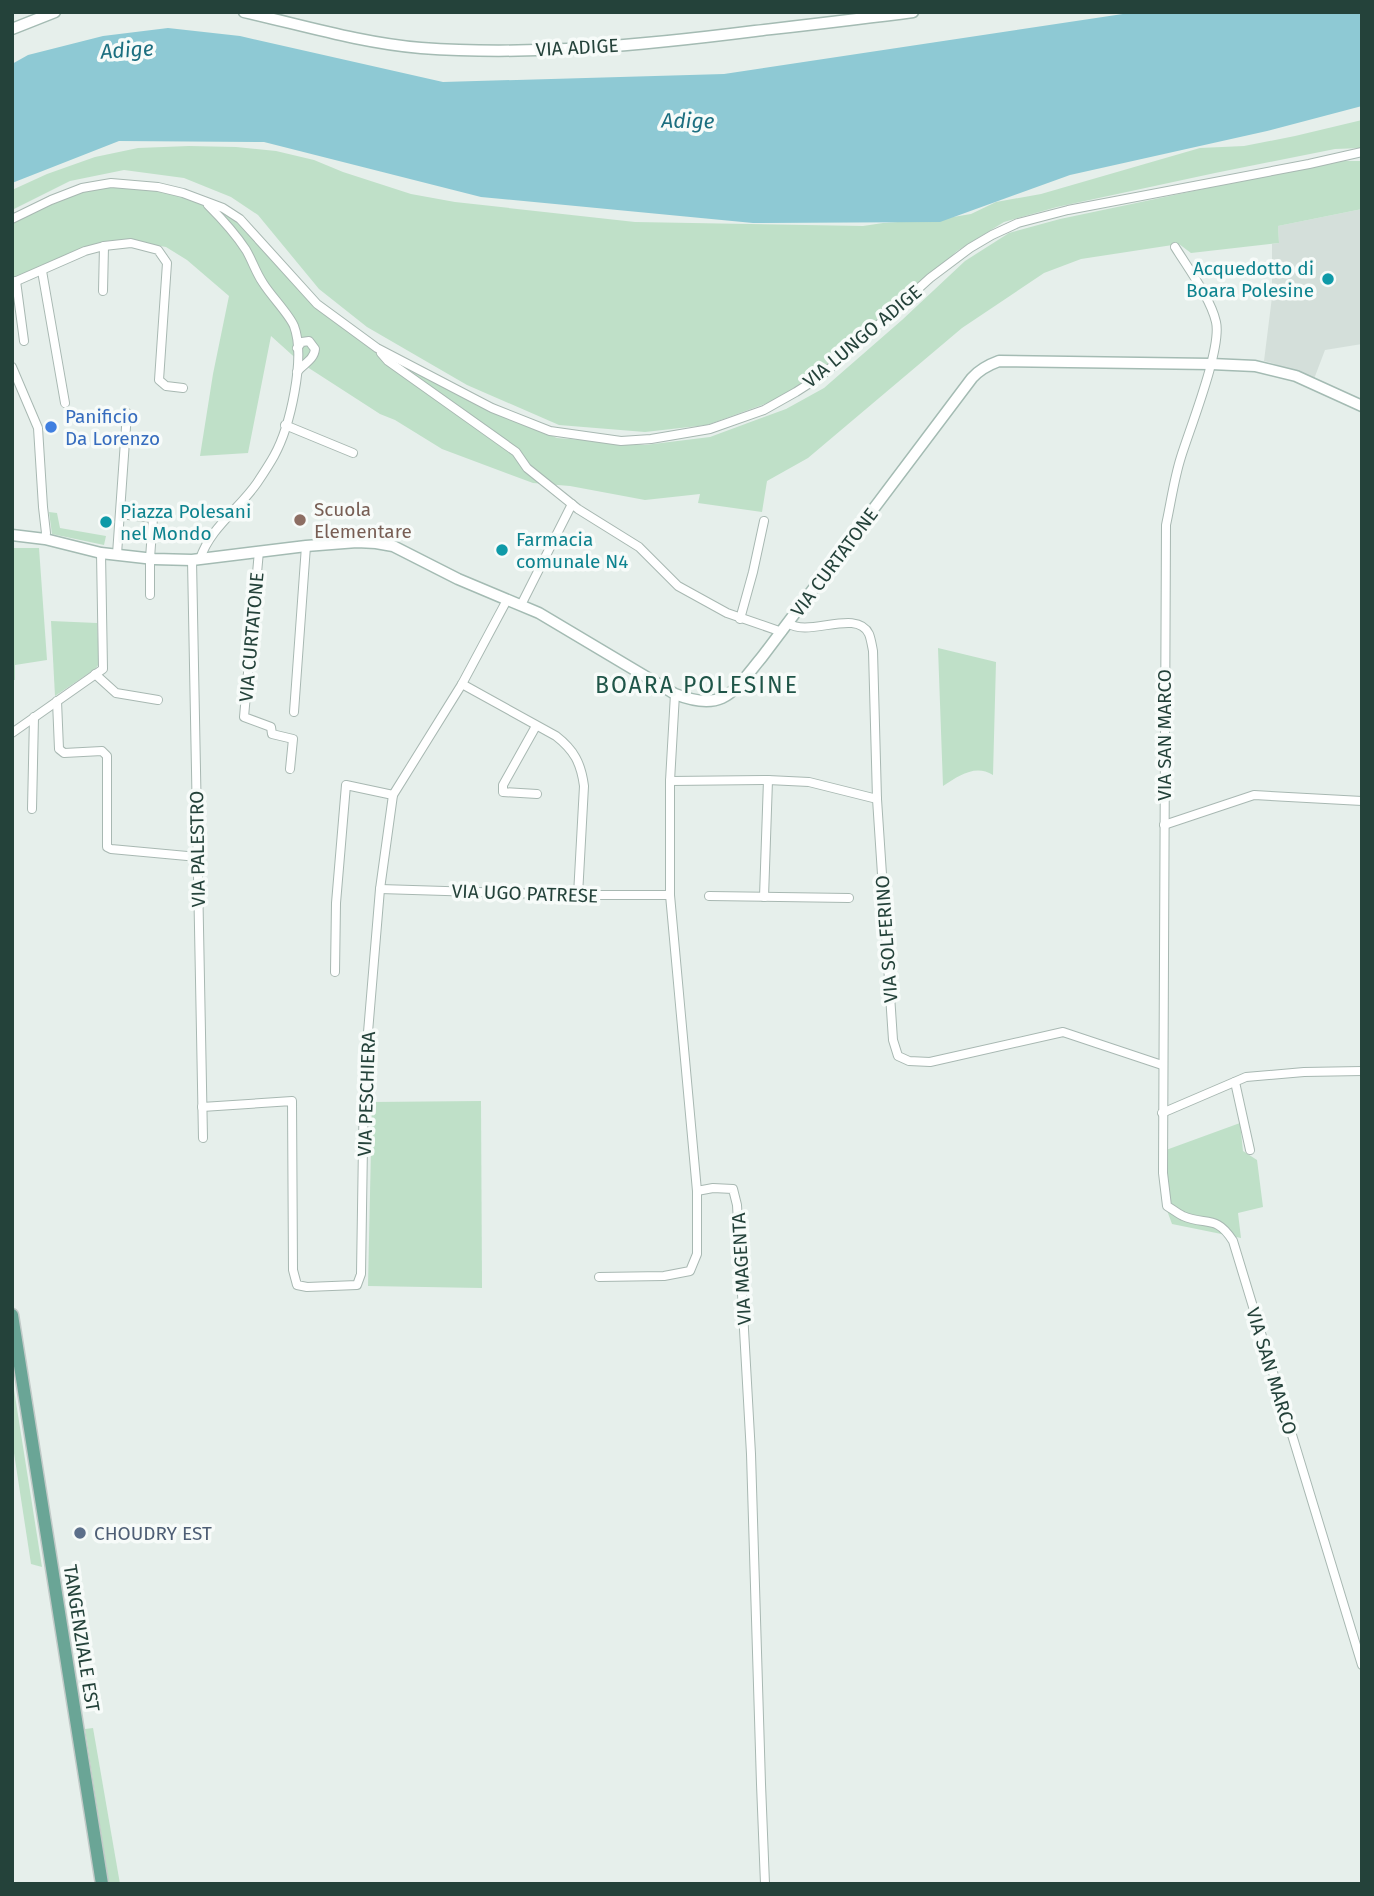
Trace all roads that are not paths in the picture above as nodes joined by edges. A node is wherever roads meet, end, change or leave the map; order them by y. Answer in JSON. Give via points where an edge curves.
{"nodes":[{"id":1,"x":55,"y":12,"type":"edge"},
{"id":2,"x":244,"y":12,"type":"edge"},
{"id":3,"x":913,"y":12,"type":"edge"},
{"id":4,"x":12,"y":29,"type":"edge"},
{"id":5,"x":1362,"y":152,"type":"edge"},
{"id":6,"x":204,"y":200,"type":"junction"},
{"id":7,"x":12,"y":219,"type":"edge"},
{"id":8,"x":104,"y":246,"type":"junction"},
{"id":9,"x":1175,"y":247,"type":"dead end"},
{"id":10,"x":42,"y":271,"type":"junction"},
{"id":11,"x":14,"y":282,"type":"edge"},
{"id":12,"x":103,"y":291,"type":"dead end"},
{"id":13,"x":24,"y":341,"type":"dead end"},
{"id":14,"x":297,"y":348,"type":"junction"},
{"id":15,"x":377,"y":348,"type":"junction"},
{"id":16,"x":1211,"y":364,"type":"junction"},
{"id":17,"x":12,"y":367,"type":"edge"},
{"id":18,"x":297,"y":372,"type":"junction"},
{"id":19,"x":183,"y":388,"type":"dead end"},
{"id":20,"x":65,"y":403,"type":"dead end"},
{"id":21,"x":1362,"y":406,"type":"edge"},
{"id":22,"x":127,"y":413,"type":"dead end"},
{"id":23,"x":285,"y":425,"type":"junction"},
{"id":24,"x":353,"y":453,"type":"dead end"},
{"id":25,"x":572,"y":504,"type":"junction"},
{"id":26,"x":120,"y":514,"type":"junction"},
{"id":27,"x":764,"y":521,"type":"dead end"},
{"id":28,"x":12,"y":536,"type":"edge"},
{"id":29,"x":45,"y":539,"type":"junction"},
{"id":30,"x":306,"y":546,"type":"junction"},
{"id":31,"x":259,"y":551,"type":"junction"},
{"id":32,"x":101,"y":553,"type":"junction"},
{"id":33,"x":117,"y":554,"type":"junction"},
{"id":34,"x":150,"y":558,"type":"junction"},
{"id":35,"x":196,"y":560,"type":"junction"},
{"id":36,"x":150,"y":595,"type":"dead end"},
{"id":37,"x":507,"y":600,"type":"junction"},
{"id":38,"x":521,"y":605,"type":"junction"},
{"id":39,"x":740,"y":618,"type":"junction"},
{"id":40,"x":785,"y":627,"type":"junction"},
{"id":41,"x":95,"y":674,"type":"junction"},
{"id":42,"x":462,"y":684,"type":"junction"},
{"id":43,"x":675,"y":694,"type":"junction"},
{"id":44,"x":158,"y":700,"type":"dead end"},
{"id":45,"x":57,"y":702,"type":"junction"},
{"id":46,"x":294,"y":712,"type":"dead end"},
{"id":47,"x":34,"y":718,"type":"junction"},
{"id":48,"x":536,"y":726,"type":"junction"},
{"id":49,"x":12,"y":733,"type":"edge"},
{"id":50,"x":289,"y":769,"type":"dead end"},
{"id":51,"x":768,"y":780,"type":"junction"},
{"id":52,"x":670,"y":781,"type":"junction"},
{"id":53,"x":393,"y":794,"type":"junction"},
{"id":54,"x":537,"y":794,"type":"dead end"},
{"id":55,"x":877,"y":799,"type":"junction"},
{"id":56,"x":1362,"y":801,"type":"edge"},
{"id":57,"x":32,"y":809,"type":"dead end"},
{"id":58,"x":1164,"y":825,"type":"junction"},
{"id":59,"x":198,"y":857,"type":"junction"},
{"id":60,"x":380,"y":889,"type":"junction"},
{"id":61,"x":578,"y":895,"type":"junction"},
{"id":62,"x":670,"y":895,"type":"junction"},
{"id":63,"x":709,"y":896,"type":"dead end"},
{"id":64,"x":764,"y":897,"type":"junction"},
{"id":65,"x":849,"y":898,"type":"dead end"},
{"id":66,"x":335,"y":972,"type":"dead end"},
{"id":67,"x":1162,"y":1065,"type":"junction"},
{"id":68,"x":1362,"y":1071,"type":"edge"},
{"id":69,"x":1235,"y":1082,"type":"junction"},
{"id":70,"x":202,"y":1107,"type":"junction"},
{"id":71,"x":1162,"y":1113,"type":"junction"},
{"id":72,"x":203,"y":1138,"type":"dead end"},
{"id":73,"x":1250,"y":1150,"type":"dead end"},
{"id":74,"x":697,"y":1191,"type":"junction"},
{"id":75,"x":599,"y":1277,"type":"dead end"},
{"id":76,"x":12,"y":1315,"type":"edge"},
{"id":77,"x":1362,"y":1665,"type":"edge"},
{"id":78,"x":102,"y":1884,"type":"edge"},
{"id":79,"x":765,"y":1884,"type":"edge"}],
"edges":[{"from":1,"to":4,"type":"street"},
{"from":2,"to":3,"type":"street","name":"VIA ADIGE","via":[[405,46],[506,50],[676,41]]},
{"from":5,"to":15,"type":"street","name":"VIA LUNGO ADIGE","via":[[1018,223],[981,241],[930,278],[821,376],[796,392],[764,410],[683,435],[621,441],[551,432],[492,408]]},
{"from":6,"to":7,"type":"street","name":"VIA LUNGO ADIGE","via":[[158,187],[111,183],[82,188]]},
{"from":6,"to":14,"type":"street","via":[[247,251],[261,281],[293,326]]},
{"from":6,"to":15,"type":"street","name":"VIA LUNGO ADIGE","via":[[240,219],[317,304]]},
{"from":8,"to":10,"type":"street"},
{"from":8,"to":12,"type":"street"},
{"from":8,"to":19,"type":"street","via":[[131,243],[158,250],[167,263],[159,380]]},
{"from":9,"to":16,"type":"street","name":"VIA SAN MARCO","via":[[1215,318]]},
{"from":10,"to":11,"type":"street"},
{"from":10,"to":20,"type":"street"},
{"from":11,"to":13,"type":"street"},
{"from":14,"to":18,"type":"street"},
{"from":14,"to":18,"type":"street","via":[[309,341],[315,354]]},
{"from":15,"to":25,"type":"street","via":[[388,362],[516,452],[527,468]]},
{"from":16,"to":21,"type":"street","name":"VIA CURTATONE","via":[[1271,369]]},
{"from":16,"to":40,"type":"street","name":"VIA CURTATONE","via":[[999,361],[979,370]]},
{"from":16,"to":58,"type":"street","name":"VIA SAN MARCO","via":[[1180,460],[1166,525]]},
{"from":17,"to":29,"type":"street","via":[[38,428]]},
{"from":18,"to":23,"type":"street"},
{"from":22,"to":26,"type":"street"},
{"from":23,"to":24,"type":"street"},
{"from":23,"to":35,"type":"street","via":[[275,455],[254,487]]},
{"from":25,"to":38,"type":"street"},
{"from":25,"to":39,"type":"street","via":[[639,547],[678,586]]},
{"from":26,"to":33,"type":"street"},
{"from":26,"to":34,"type":"street","via":[[153,518]]},
{"from":27,"to":39,"type":"street"},
{"from":28,"to":29,"type":"street","name":"VIA CURTATONE"},
{"from":29,"to":32,"type":"street","name":"VIA CURTATONE"},
{"from":30,"to":31,"type":"street","name":"VIA CURTATONE"},
{"from":30,"to":37,"type":"street","name":"VIA CURTATONE","via":[[356,542],[393,546]]},
{"from":30,"to":46,"type":"street"},
{"from":31,"to":35,"type":"street","name":"VIA CURTATONE"},
{"from":31,"to":50,"type":"street","name":"VIA CURTATONE","via":[[244,717],[271,727],[272,734],[293,739]]},
{"from":32,"to":33,"type":"street","name":"VIA CURTATONE"},
{"from":32,"to":41,"type":"street","via":[[103,669]]},
{"from":33,"to":34,"type":"street","name":"VIA CURTATONE"},
{"from":34,"to":35,"type":"street","name":"VIA CURTATONE"},
{"from":34,"to":36,"type":"street"},
{"from":35,"to":59,"type":"street","name":"VIA PALESTRO"},
{"from":37,"to":38,"type":"street","name":"VIA CURTATONE"},
{"from":37,"to":42,"type":"street","name":"VIA PESCHIERA"},
{"from":38,"to":43,"type":"street","name":"VIA CURTATONE"},
{"from":39,"to":40,"type":"street"},
{"from":40,"to":43,"type":"street","name":"VIA CURTATONE","via":[[726,697],[699,702]]},
{"from":40,"to":55,"type":"street","name":"VIA SOLFERINO","via":[[847,623],[869,633]]},
{"from":41,"to":44,"type":"street","via":[[116,693]]},
{"from":41,"to":45,"type":"street"},
{"from":42,"to":48,"type":"street"},
{"from":42,"to":53,"type":"street","name":"VIA PESCHIERA"},
{"from":43,"to":52,"type":"street"},
{"from":45,"to":47,"type":"street"},
{"from":45,"to":59,"type":"street","via":[[59,749],[102,751],[107,756],[107,846]]},
{"from":47,"to":49,"type":"street"},
{"from":47,"to":57,"type":"street"},
{"from":48,"to":54,"type":"street","via":[[503,792]]},
{"from":48,"to":61,"type":"street","via":[[566,743],[582,772]]},
{"from":51,"to":52,"type":"street"},
{"from":51,"to":55,"type":"street","via":[[809,782]]},
{"from":51,"to":64,"type":"street"},
{"from":52,"to":62,"type":"street"},
{"from":53,"to":60,"type":"street","name":"VIA PESCHIERA"},
{"from":53,"to":66,"type":"street","via":[[346,785]]},
{"from":55,"to":67,"type":"street","name":"VIA SOLFERINO","via":[[893,1040],[898,1056],[930,1062],[1063,1031]]},
{"from":56,"to":58,"type":"street","via":[[1254,794]]},
{"from":58,"to":67,"type":"street","name":"VIA SAN MARCO"},
{"from":59,"to":70,"type":"street","name":"VIA PALESTRO"},
{"from":60,"to":61,"type":"street","name":"VIA UGO PATRESE"},
{"from":60,"to":70,"type":"street","name":"VIA PESCHIERA","via":[[364,1080],[361,1274],[357,1285],[297,1285],[293,1269],[292,1101]]},
{"from":61,"to":62,"type":"street","name":"VIA UGO PATRESE"},
{"from":62,"to":74,"type":"street"},
{"from":63,"to":64,"type":"street"},
{"from":64,"to":65,"type":"street"},
{"from":67,"to":71,"type":"street","name":"VIA SAN MARCO"},
{"from":68,"to":69,"type":"street","via":[[1246,1077]]},
{"from":69,"to":71,"type":"street"},
{"from":69,"to":73,"type":"street"},
{"from":70,"to":72,"type":"street","name":"VIA PALESTRO"},
{"from":71,"to":77,"type":"street","name":"VIA SAN MARCO","via":[[1167,1206],[1224,1228],[1233,1241]]},
{"from":74,"to":75,"type":"street","via":[[697,1254],[690,1271]]},
{"from":74,"to":79,"type":"street","name":"VIA MAGENTA","via":[[733,1189],[737,1205],[751,1454]]},
{"from":76,"to":78,"type":"main road","name":"TANGENZIALE EST"}]}
